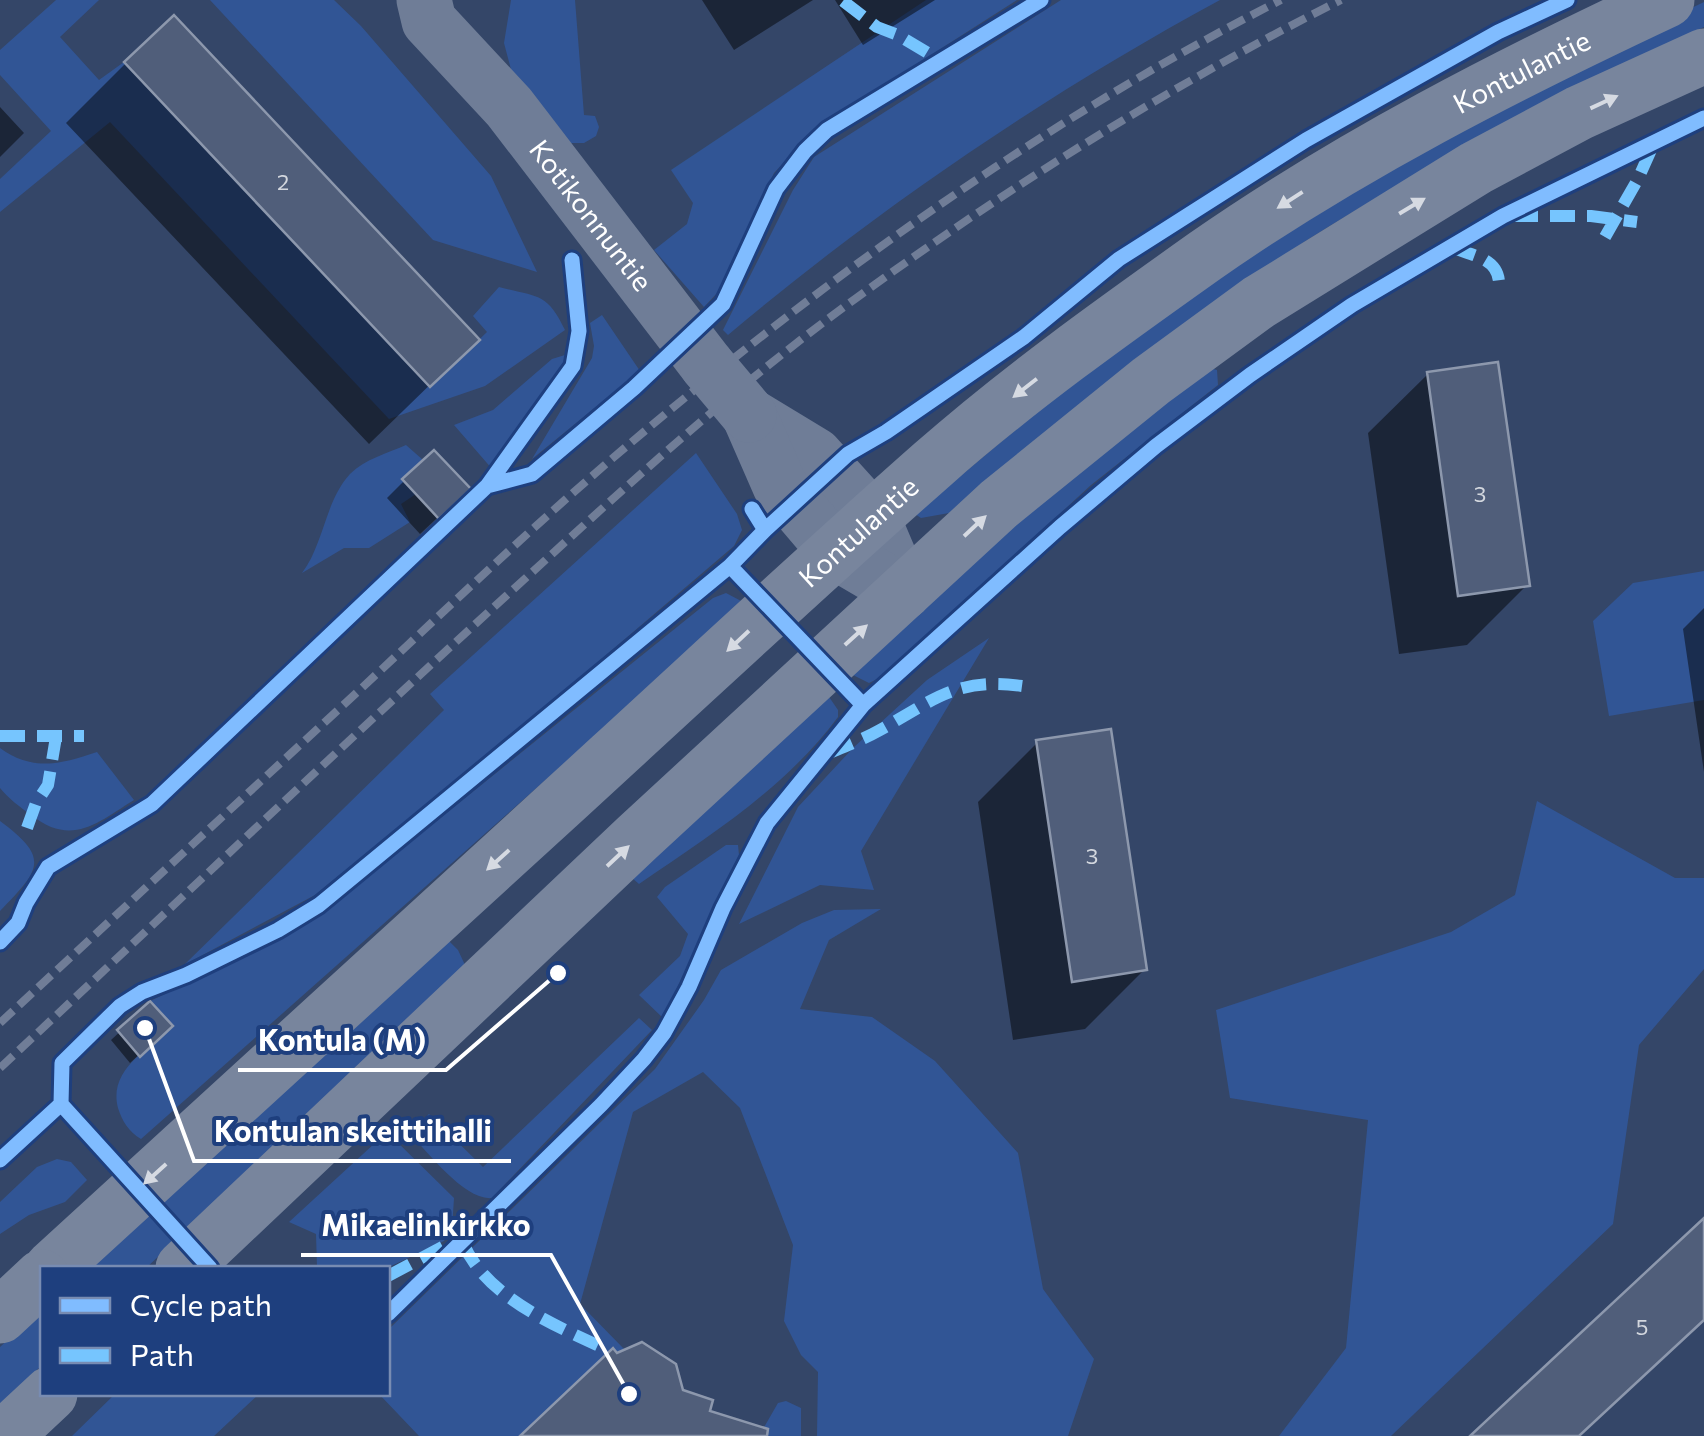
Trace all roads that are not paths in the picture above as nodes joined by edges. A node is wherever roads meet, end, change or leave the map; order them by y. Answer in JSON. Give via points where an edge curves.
{"nodes":[{"id":1,"x":1667,"y":0,"type":"edge"},
{"id":2,"x":422,"y":5,"type":"edge"},
{"id":3,"x":1704,"y":56,"type":"edge"},
{"id":4,"x":855,"y":536,"type":"junction"},
{"id":5,"x":904,"y":592,"type":"junction"},
{"id":6,"x":54,"y":1266,"type":"edge"},
{"id":7,"x":184,"y":1266,"type":"edge"},
{"id":8,"x":40,"y":1279,"type":"edge"},
{"id":9,"x":0,"y":1316,"type":"edge"},
{"id":10,"x":48,"y":1396,"type":"edge"},
{"id":11,"x":5,"y":1436,"type":"edge"}],
"edges":[{"from":1,"to":4,"type":"main road","name":"Kontulantie","one_way":true,"via":[[1422,121],[1252,225],[1023,390]]},
{"from":2,"to":4,"type":"street","name":"Kotikonnuntie","bridge":true,"via":[[749,415],[816,455]]},
{"from":5,"to":3,"type":"main road","one_way":true,"via":[[999,504],[1259,302],[1490,160]]},
{"from":4,"to":5,"type":"street","name":"Kotikonnuntie"},
{"from":4,"to":6,"type":"main road","name":"Kontulantie","one_way":true},
{"from":7,"to":5,"type":"main road","one_way":true},
{"from":8,"to":9,"type":"main road"},
{"from":10,"to":11,"type":"main road"}]}
